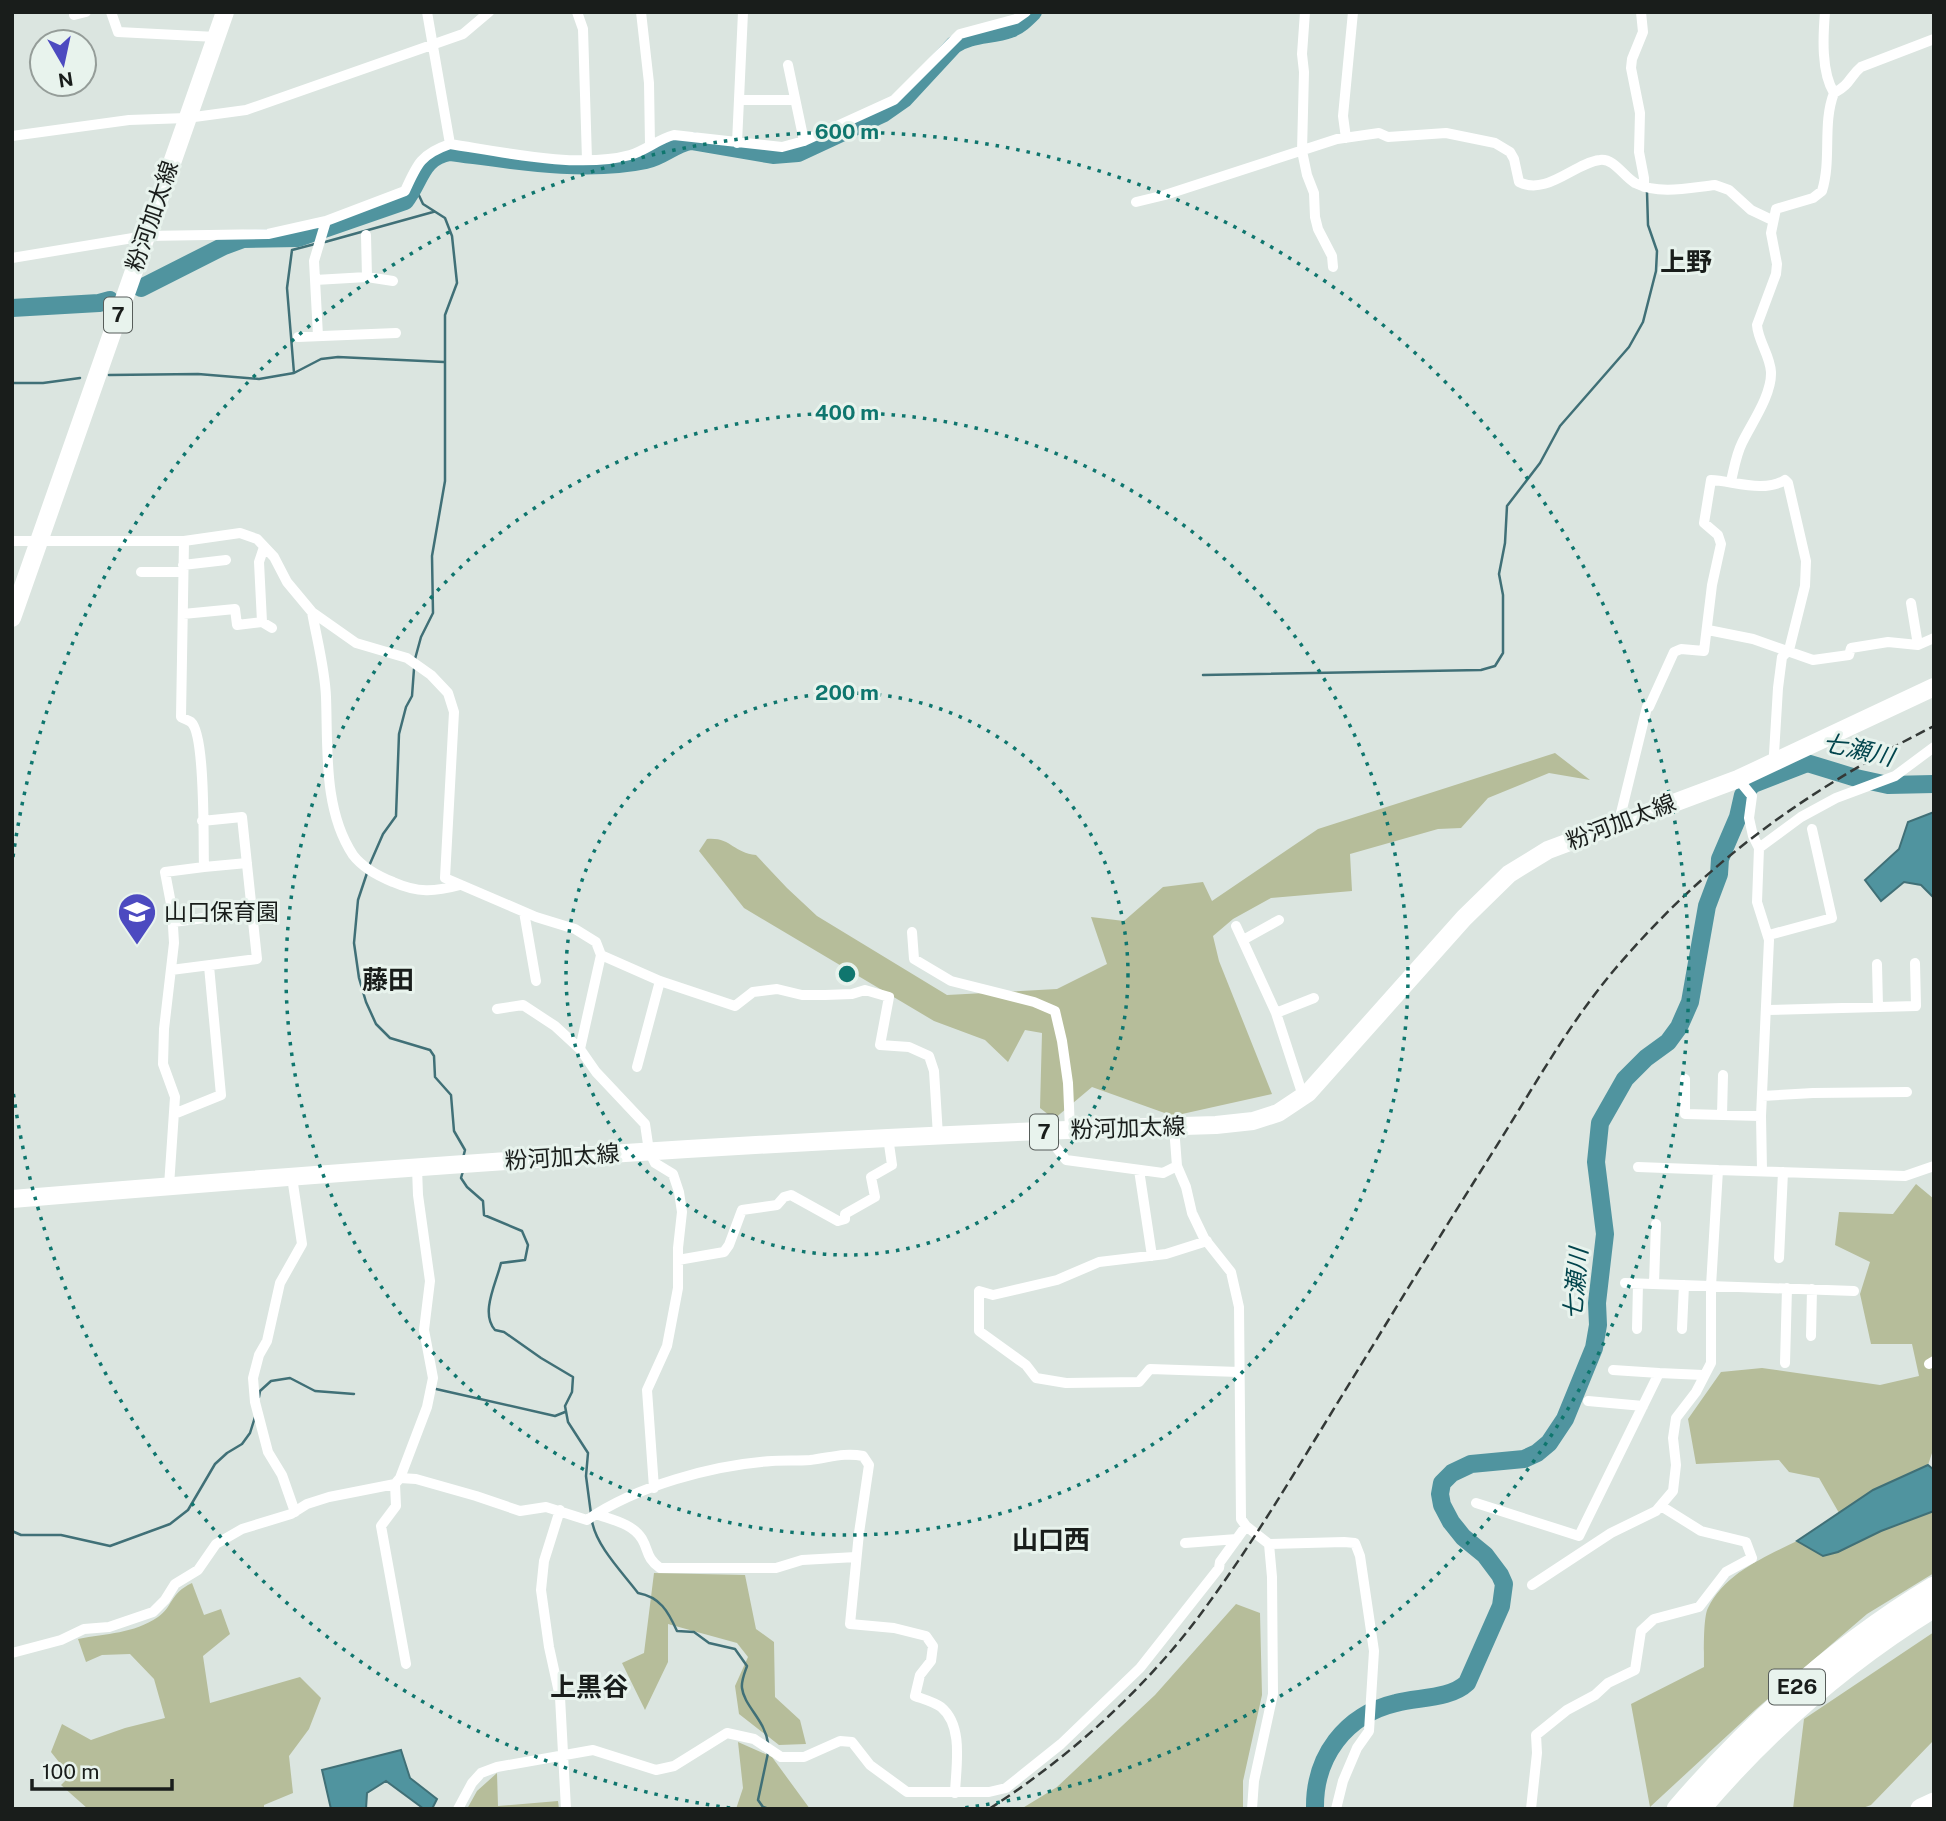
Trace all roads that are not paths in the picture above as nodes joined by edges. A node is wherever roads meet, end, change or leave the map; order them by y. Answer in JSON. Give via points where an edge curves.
{"nodes":[{"id":1,"x":111,"y":12,"type":"edge"},
{"id":2,"x":225,"y":12,"type":"edge"},
{"id":3,"x":427,"y":12,"type":"edge"},
{"id":4,"x":489,"y":12,"type":"edge"},
{"id":5,"x":577,"y":12,"type":"edge"},
{"id":6,"x":641,"y":12,"type":"edge"},
{"id":7,"x":743,"y":12,"type":"edge"},
{"id":8,"x":1026,"y":12,"type":"edge"},
{"id":9,"x":1305,"y":12,"type":"edge"},
{"id":10,"x":1353,"y":12,"type":"edge"},
{"id":11,"x":1641,"y":12,"type":"edge"},
{"id":12,"x":1825,"y":12,"type":"edge"},
{"id":13,"x":216,"y":37,"type":"junction"},
{"id":14,"x":1934,"y":39,"type":"edge"},
{"id":15,"x":432,"y":46,"type":"junction"},
{"id":16,"x":788,"y":65,"type":"dead end"},
{"id":17,"x":1834,"y":93,"type":"junction"},
{"id":18,"x":739,"y":100,"type":"junction"},
{"id":19,"x":795,"y":100,"type":"junction"},
{"id":20,"x":187,"y":118,"type":"junction"},
{"id":21,"x":12,"y":135,"type":"edge"},
{"id":22,"x":1346,"y":138,"type":"junction"},
{"id":23,"x":804,"y":141,"type":"junction"},
{"id":24,"x":737,"y":143,"type":"junction"},
{"id":25,"x":450,"y":144,"type":"junction"},
{"id":26,"x":650,"y":145,"type":"junction"},
{"id":27,"x":1303,"y":150,"type":"junction"},
{"id":28,"x":587,"y":160,"type":"junction"},
{"id":29,"x":1646,"y":188,"type":"junction"},
{"id":30,"x":1136,"y":202,"type":"dead end"},
{"id":31,"x":1772,"y":220,"type":"junction"},
{"id":32,"x":326,"y":221,"type":"junction"},
{"id":33,"x":366,"y":235,"type":"dead end"},
{"id":34,"x":145,"y":236,"type":"junction"},
{"id":35,"x":12,"y":258,"type":"edge"},
{"id":36,"x":1333,"y":267,"type":"dead end"},
{"id":37,"x":367,"y":277,"type":"junction"},
{"id":38,"x":315,"y":279,"type":"junction"},
{"id":39,"x":393,"y":281,"type":"dead end"},
{"id":40,"x":396,"y":333,"type":"dead end"},
{"id":41,"x":318,"y":336,"type":"junction"},
{"id":42,"x":298,"y":337,"type":"dead end"},
{"id":43,"x":1731,"y":481,"type":"junction"},
{"id":44,"x":12,"y":541,"type":"edge"},
{"id":45,"x":39,"y":541,"type":"junction"},
{"id":46,"x":184,"y":541,"type":"junction"},
{"id":47,"x":264,"y":547,"type":"junction"},
{"id":48,"x":226,"y":560,"type":"dead end"},
{"id":49,"x":183,"y":568,"type":"junction"},
{"id":50,"x":142,"y":572,"type":"dead end"},
{"id":51,"x":1911,"y":603,"type":"dead end"},
{"id":52,"x":312,"y":612,"type":"junction"},
{"id":53,"x":183,"y":614,"type":"junction"},
{"id":54,"x":12,"y":618,"type":"edge"},
{"id":55,"x":1708,"y":629,"type":"junction"},
{"id":56,"x":1934,"y":638,"type":"edge"},
{"id":57,"x":1918,"y":645,"type":"junction"},
{"id":58,"x":1789,"y":650,"type":"junction"},
{"id":59,"x":1934,"y":687,"type":"edge"},
{"id":60,"x":1934,"y":747,"type":"edge"},
{"id":61,"x":1777,"y":760,"type":"junction"},
{"id":62,"x":1738,"y":779,"type":"junction"},
{"id":63,"x":202,"y":821,"type":"junction"},
{"id":64,"x":1623,"y":822,"type":"junction"},
{"id":65,"x":1812,"y":829,"type":"dead end"},
{"id":66,"x":1759,"y":848,"type":"junction"},
{"id":67,"x":247,"y":863,"type":"junction"},
{"id":68,"x":204,"y":867,"type":"junction"},
{"id":69,"x":460,"y":885,"type":"junction"},
{"id":70,"x":252,"y":912,"type":"junction"},
{"id":71,"x":524,"y":912,"type":"junction"},
{"id":72,"x":1279,"y":919,"type":"dead end"},
{"id":73,"x":173,"y":922,"type":"junction"},
{"id":74,"x":1236,"y":926,"type":"dead end"},
{"id":75,"x":912,"y":932,"type":"dead end"},
{"id":76,"x":1769,"y":935,"type":"junction"},
{"id":77,"x":1243,"y":940,"type":"junction"},
{"id":78,"x":601,"y":955,"type":"junction"},
{"id":79,"x":1915,"y":963,"type":"dead end"},
{"id":80,"x":1877,"y":964,"type":"dead end"},
{"id":81,"x":209,"y":965,"type":"junction"},
{"id":82,"x":172,"y":970,"type":"junction"},
{"id":83,"x":536,"y":981,"type":"dead end"},
{"id":84,"x":660,"y":981,"type":"junction"},
{"id":85,"x":1314,"y":998,"type":"dead end"},
{"id":86,"x":1878,"y":1007,"type":"junction"},
{"id":87,"x":497,"y":1009,"type":"dead end"},
{"id":88,"x":1767,"y":1010,"type":"junction"},
{"id":89,"x":1276,"y":1013,"type":"junction"},
{"id":90,"x":580,"y":1049,"type":"junction"},
{"id":91,"x":637,"y":1067,"type":"dead end"},
{"id":92,"x":1723,"y":1075,"type":"dead end"},
{"id":93,"x":1685,"y":1079,"type":"dead end"},
{"id":94,"x":1907,"y":1092,"type":"dead end"},
{"id":95,"x":1303,"y":1096,"type":"junction"},
{"id":96,"x":1762,"y":1096,"type":"junction"},
{"id":97,"x":174,"y":1114,"type":"junction"},
{"id":98,"x":1722,"y":1115,"type":"junction"},
{"id":99,"x":1761,"y":1116,"type":"junction"},
{"id":100,"x":1174,"y":1126,"type":"junction"},
{"id":101,"x":1070,"y":1130,"type":"junction"},
{"id":102,"x":1044,"y":1132,"type":"junction"},
{"id":103,"x":938,"y":1136,"type":"junction"},
{"id":104,"x":888,"y":1137,"type":"junction"},
{"id":105,"x":649,"y":1151,"type":"junction"},
{"id":106,"x":1177,"y":1166,"type":"junction"},
{"id":107,"x":1934,"y":1166,"type":"edge"},
{"id":108,"x":1638,"y":1167,"type":"dead end"},
{"id":109,"x":417,"y":1168,"type":"junction"},
{"id":110,"x":1139,"y":1170,"type":"junction"},
{"id":111,"x":1718,"y":1170,"type":"junction"},
{"id":112,"x":1762,"y":1170,"type":"junction"},
{"id":113,"x":1783,"y":1172,"type":"junction"},
{"id":114,"x":292,"y":1177,"type":"junction"},
{"id":115,"x":169,"y":1186,"type":"junction"},
{"id":116,"x":12,"y":1199,"type":"edge"},
{"id":117,"x":1656,"y":1224,"type":"dead end"},
{"id":118,"x":1207,"y":1241,"type":"junction"},
{"id":119,"x":1152,"y":1256,"type":"junction"},
{"id":120,"x":1779,"y":1258,"type":"dead end"},
{"id":121,"x":678,"y":1260,"type":"junction"},
{"id":122,"x":1625,"y":1283,"type":"dead end"},
{"id":123,"x":1639,"y":1283,"type":"junction"},
{"id":124,"x":1654,"y":1284,"type":"junction"},
{"id":125,"x":1684,"y":1285,"type":"junction"},
{"id":126,"x":1712,"y":1286,"type":"junction"},
{"id":127,"x":1787,"y":1288,"type":"junction"},
{"id":128,"x":1812,"y":1289,"type":"junction"},
{"id":129,"x":1854,"y":1291,"type":"dead end"},
{"id":130,"x":1637,"y":1329,"type":"dead end"},
{"id":131,"x":1682,"y":1329,"type":"dead end"},
{"id":132,"x":1811,"y":1336,"type":"dead end"},
{"id":133,"x":1784,"y":1363,"type":"dead end"},
{"id":134,"x":1613,"y":1370,"type":"dead end"},
{"id":135,"x":1239,"y":1372,"type":"junction"},
{"id":136,"x":1659,"y":1373,"type":"junction"},
{"id":137,"x":1703,"y":1375,"type":"junction"},
{"id":138,"x":1588,"y":1401,"type":"dead end"},
{"id":139,"x":1643,"y":1406,"type":"junction"},
{"id":140,"x":397,"y":1481,"type":"junction"},
{"id":141,"x":654,"y":1488,"type":"junction"},
{"id":142,"x":1476,"y":1503,"type":"dead end"},
{"id":143,"x":1661,"y":1506,"type":"junction"},
{"id":144,"x":559,"y":1510,"type":"junction"},
{"id":145,"x":295,"y":1511,"type":"junction"},
{"id":146,"x":596,"y":1514,"type":"junction"},
{"id":147,"x":1246,"y":1526,"type":"junction"},
{"id":148,"x":1237,"y":1539,"type":"junction"},
{"id":149,"x":1185,"y":1543,"type":"dead end"},
{"id":150,"x":1269,"y":1544,"type":"junction"},
{"id":151,"x":856,"y":1557,"type":"junction"},
{"id":152,"x":1532,"y":1585,"type":"dead end"},
{"id":153,"x":1934,"y":1587,"type":"edge"},
{"id":154,"x":1934,"y":1607,"type":"edge"},
{"id":155,"x":1934,"y":1612,"type":"edge"},
{"id":156,"x":12,"y":1653,"type":"edge"},
{"id":157,"x":406,"y":1664,"type":"dead end"},
{"id":158,"x":1824,"y":1685,"type":"junction"},
{"id":159,"x":564,"y":1754,"type":"junction"},
{"id":160,"x":955,"y":1793,"type":"junction"},
{"id":161,"x":1934,"y":1803,"type":"edge"},
{"id":162,"x":458,"y":1809,"type":"edge"},
{"id":163,"x":566,"y":1809,"type":"edge"},
{"id":164,"x":1252,"y":1809,"type":"edge"},
{"id":165,"x":1336,"y":1809,"type":"edge"},
{"id":166,"x":1531,"y":1809,"type":"edge"},
{"id":167,"x":1677,"y":1809,"type":"edge"},
{"id":168,"x":1700,"y":1809,"type":"edge"},
{"id":169,"x":1922,"y":1809,"type":"edge"}],
"edges":[{"from":1,"to":13,"type":"street","via":[[118,32]]},
{"from":2,"to":13,"type":"main road","name":"粉河加太線","number":"7"},
{"from":3,"to":15,"type":"street"},
{"from":4,"to":15,"type":"street","via":[[463,34]]},
{"from":5,"to":28,"type":"street","via":[[583,29]]},
{"from":6,"to":26,"type":"street"},
{"from":7,"to":18,"type":"street"},
{"from":8,"to":23,"type":"street","via":[[960,34],[894,100]]},
{"from":9,"to":27,"type":"street"},
{"from":10,"to":22,"type":"street","via":[[1343,116]]},
{"from":11,"to":29,"type":"street","via":[[1643,32],[1630,68],[1640,113],[1639,152]]},
{"from":12,"to":17,"type":"street","via":[[1822,41]]},
{"from":13,"to":20,"type":"main road","name":"粉河加太線","number":"7"},
{"from":14,"to":17,"type":"street","via":[[1861,67],[1850,83]]},
{"from":15,"to":20,"type":"street","via":[[246,110]]},
{"from":15,"to":25,"type":"street"},
{"from":16,"to":19,"type":"street"},
{"from":17,"to":31,"type":"street","via":[[1822,191],[1776,209]]},
{"from":18,"to":19,"type":"street"},
{"from":18,"to":24,"type":"street"},
{"from":19,"to":23,"type":"street"},
{"from":20,"to":21,"type":"street","via":[[129,120]]},
{"from":20,"to":34,"type":"main road","name":"粉河加太線","number":"7"},
{"from":22,"to":27,"type":"street"},
{"from":22,"to":29,"type":"street","via":[[1446,133],[1495,144],[1514,159],[1519,182],[1526,186],[1604,159]]},
{"from":23,"to":24,"type":"street","via":[[782,147]]},
{"from":24,"to":26,"type":"street","via":[[674,135]]},
{"from":25,"to":28,"type":"street"},
{"from":25,"to":32,"type":"street","via":[[422,157],[405,191]]},
{"from":26,"to":28,"type":"street","via":[[631,155]]},
{"from":27,"to":30,"type":"street"},
{"from":27,"to":36,"type":"street","via":[[1318,229]]},
{"from":29,"to":31,"type":"street","via":[[1724,187],[1751,210]]},
{"from":31,"to":43,"type":"street","via":[[1776,274],[1757,325],[1771,373]]},
{"from":32,"to":34,"type":"street","via":[[268,233]]},
{"from":32,"to":38,"type":"street","via":[[316,250]]},
{"from":33,"to":37,"type":"street"},
{"from":34,"to":35,"type":"street"},
{"from":34,"to":45,"type":"main road","name":"粉河加太線","number":"7"},
{"from":37,"to":38,"type":"street"},
{"from":37,"to":39,"type":"street"},
{"from":38,"to":41,"type":"street"},
{"from":40,"to":41,"type":"street"},
{"from":41,"to":42,"type":"street"},
{"from":43,"to":55,"type":"street","via":[[1711,480],[1704,519],[1721,544]]},
{"from":43,"to":58,"type":"street","via":[[1761,486],[1788,483],[1806,561],[1805,586]]},
{"from":44,"to":45,"type":"street"},
{"from":45,"to":46,"type":"street"},
{"from":45,"to":54,"type":"main road","name":"粉河加太線","number":"7"},
{"from":46,"to":47,"type":"street","via":[[240,533]]},
{"from":46,"to":49,"type":"street"},
{"from":47,"to":52,"type":"street"},
{"from":47,"to":53,"type":"street","via":[[259,562],[267,625],[237,625],[235,609]]},
{"from":48,"to":49,"type":"street"},
{"from":49,"to":50,"type":"street"},
{"from":49,"to":53,"type":"street"},
{"from":51,"to":57,"type":"street"},
{"from":52,"to":69,"type":"street","via":[[356,643],[407,658],[448,693],[454,712],[445,878]]},
{"from":52,"to":69,"type":"street","via":[[326,694],[326,751],[333,800],[354,855],[373,873],[405,888],[437,892]]},
{"from":53,"to":63,"type":"street","via":[[181,718],[195,730],[202,762]]},
{"from":55,"to":58,"type":"street"},
{"from":55,"to":64,"type":"street","via":[[1704,651],[1674,652],[1647,708],[1621,813]]},
{"from":56,"to":57,"type":"street"},
{"from":57,"to":58,"type":"street","via":[[1888,642],[1851,648],[1849,655],[1813,660]]},
{"from":58,"to":61,"type":"street","via":[[1782,657],[1778,688]]},
{"from":59,"to":61,"type":"main road","name":"粉河加太線","number":"7"},
{"from":60,"to":66,"type":"street","via":[[1895,776],[1801,817]]},
{"from":61,"to":62,"type":"main road","name":"粉河加太線","number":"7"},
{"from":62,"to":64,"type":"main road","name":"粉河加太線","number":"7"},
{"from":62,"to":66,"type":"street","via":[[1752,796],[1749,818]]},
{"from":63,"to":67,"type":"street","via":[[242,817]]},
{"from":63,"to":68,"type":"street"},
{"from":64,"to":95,"type":"main road","name":"粉河加太線","number":"7","via":[[1548,850],[1509,874]]},
{"from":65,"to":76,"type":"street","via":[[1832,918]]},
{"from":66,"to":76,"type":"street","via":[[1757,902]]},
{"from":67,"to":68,"type":"street"},
{"from":67,"to":70,"type":"street"},
{"from":68,"to":73,"type":"street","via":[[165,872]]},
{"from":69,"to":71,"type":"street"},
{"from":70,"to":73,"type":"street"},
{"from":70,"to":81,"type":"street","via":[[257,959]]},
{"from":71,"to":78,"type":"street","via":[[575,929],[596,942]]},
{"from":71,"to":83,"type":"street"},
{"from":72,"to":77,"type":"street"},
{"from":73,"to":82,"type":"street"},
{"from":74,"to":77,"type":"street"},
{"from":75,"to":101,"type":"street","via":[[914,959],[951,981],[1055,1011],[1068,1083]]},
{"from":76,"to":88,"type":"street"},
{"from":77,"to":89,"type":"street"},
{"from":78,"to":84,"type":"street"},
{"from":78,"to":90,"type":"street"},
{"from":79,"to":86,"type":"street","via":[[1916,1006]]},
{"from":80,"to":86,"type":"street"},
{"from":81,"to":82,"type":"street"},
{"from":81,"to":97,"type":"street","via":[[221,1095]]},
{"from":82,"to":97,"type":"street","via":[[163,1064],[175,1097]]},
{"from":84,"to":91,"type":"street"},
{"from":84,"to":103,"type":"street","via":[[735,1006],[753,992],[777,989],[802,995],[865,990],[889,997],[880,1045],[909,1047],[929,1056]]},
{"from":85,"to":89,"type":"street"},
{"from":86,"to":88,"type":"street"},
{"from":87,"to":90,"type":"street","via":[[523,1006]]},
{"from":88,"to":96,"type":"street"},
{"from":89,"to":95,"type":"street"},
{"from":90,"to":105,"type":"street","via":[[645,1124]]},
{"from":92,"to":98,"type":"street"},
{"from":93,"to":98,"type":"street","via":[[1685,1114]]},
{"from":94,"to":96,"type":"street"},
{"from":95,"to":100,"type":"main road","name":"粉河加太線","number":"7","via":[[1278,1113],[1253,1121]]},
{"from":96,"to":99,"type":"street"},
{"from":97,"to":115,"type":"street"},
{"from":98,"to":99,"type":"street"},
{"from":99,"to":112,"type":"street"},
{"from":100,"to":101,"type":"main road","name":"粉河加太線","number":"7"},
{"from":100,"to":106,"type":"street"},
{"from":101,"to":102,"type":"main road","name":"粉河加太線","number":"7"},
{"from":102,"to":103,"type":"main road","name":"粉河加太線","number":"7"},
{"from":102,"to":110,"type":"street","via":[[1066,1160]]},
{"from":103,"to":104,"type":"main road","name":"粉河加太線","number":"7"},
{"from":104,"to":105,"type":"main road","name":"粉河加太線","number":"7"},
{"from":104,"to":121,"type":"street","via":[[892,1165],[871,1177],[875,1197],[845,1214],[845,1219],[838,1221],[790,1195],[777,1205],[742,1210],[724,1252]]},
{"from":105,"to":109,"type":"main road","name":"粉河加太線","number":"7"},
{"from":105,"to":121,"type":"street","via":[[655,1163],[673,1174],[679,1192]]},
{"from":106,"to":110,"type":"street","via":[[1163,1173]]},
{"from":106,"to":118,"type":"street","via":[[1192,1213]]},
{"from":107,"to":113,"type":"street","via":[[1905,1176]]},
{"from":108,"to":111,"type":"street"},
{"from":109,"to":114,"type":"main road","name":"粉河加太線","number":"7"},
{"from":109,"to":140,"type":"street","via":[[430,1281],[424,1330],[433,1378]]},
{"from":110,"to":119,"type":"street"},
{"from":111,"to":112,"type":"street"},
{"from":111,"to":126,"type":"street"},
{"from":112,"to":113,"type":"street"},
{"from":113,"to":120,"type":"street"},
{"from":114,"to":115,"type":"main road","name":"粉河加太線","number":"7"},
{"from":114,"to":145,"type":"street","via":[[302,1244],[280,1283],[253,1378],[268,1452]]},
{"from":115,"to":116,"type":"main road","name":"粉河加太線","number":"7"},
{"from":117,"to":124,"type":"street"},
{"from":118,"to":119,"type":"street"},
{"from":118,"to":135,"type":"street","via":[[1231,1272],[1239,1307]]},
{"from":119,"to":135,"type":"street","via":[[1099,1262],[1057,1280],[993,1296],[979,1291],[979,1331],[1026,1365],[1036,1378],[1066,1383],[1139,1382],[1150,1368]]},
{"from":121,"to":141,"type":"street","via":[[678,1288],[667,1346],[647,1390]]},
{"from":122,"to":123,"type":"street"},
{"from":123,"to":124,"type":"street"},
{"from":123,"to":130,"type":"street"},
{"from":124,"to":125,"type":"street"},
{"from":125,"to":126,"type":"street"},
{"from":125,"to":131,"type":"street"},
{"from":126,"to":127,"type":"street"},
{"from":126,"to":137,"type":"street","via":[[1711,1363]]},
{"from":127,"to":128,"type":"street"},
{"from":127,"to":133,"type":"street"},
{"from":128,"to":129,"type":"street"},
{"from":128,"to":132,"type":"street"},
{"from":134,"to":136,"type":"street"},
{"from":135,"to":147,"type":"street","via":[[1241,1519]]},
{"from":136,"to":137,"type":"street"},
{"from":136,"to":139,"type":"street"},
{"from":137,"to":143,"type":"street","via":[[1676,1418],[1673,1491]]},
{"from":138,"to":139,"type":"street"},
{"from":139,"to":142,"type":"street","via":[[1579,1536]]},
{"from":140,"to":144,"type":"street","via":[[416,1479],[520,1511]]},
{"from":140,"to":145,"type":"street","via":[[329,1497]]},
{"from":140,"to":157,"type":"street","via":[[396,1506],[381,1526]]},
{"from":141,"to":146,"type":"street"},
{"from":141,"to":151,"type":"street","via":[[704,1472],[770,1461],[849,1453],[863,1456],[869,1465]]},
{"from":143,"to":152,"type":"street"},
{"from":143,"to":166,"type":"street","via":[[1700,1531],[1746,1542],[1752,1558],[1726,1572],[1699,1608],[1654,1619],[1641,1631],[1635,1670],[1608,1683],[1536,1735]]},
{"from":144,"to":146,"type":"street","via":[[587,1520]]},
{"from":144,"to":159,"type":"street","via":[[541,1590],[560,1697]]},
{"from":145,"to":156,"type":"street","via":[[242,1529],[216,1544],[198,1570],[175,1584],[153,1612]]},
{"from":146,"to":151,"type":"street","via":[[630,1526],[642,1538],[650,1561],[660,1568],[776,1568],[802,1560]]},
{"from":147,"to":148,"type":"street"},
{"from":147,"to":150,"type":"street"},
{"from":148,"to":149,"type":"street"},
{"from":148,"to":160,"type":"street","via":[[1140,1668],[1061,1744],[1006,1788]]},
{"from":150,"to":164,"type":"street","via":[[1273,1694]]},
{"from":150,"to":165,"type":"street","via":[[1355,1543],[1360,1556],[1374,1651],[1369,1731],[1343,1781]]},
{"from":151,"to":160,"type":"street","via":[[850,1623],[926,1636],[933,1646],[915,1696],[939,1705],[953,1721]]},
{"from":153,"to":167,"type":"highway","number":"E26","via":[[1809,1676],[1732,1748]]},
{"from":154,"to":158,"type":"highway","number":"E26"},
{"from":155,"to":158,"type":"highway"},
{"from":158,"to":168,"type":"highway","number":"E26","via":[[1753,1751]]},
{"from":159,"to":160,"type":"street","via":[[593,1750],[656,1770],[674,1766],[727,1733],[754,1739],[781,1757],[804,1757],[840,1741],[852,1742],[870,1765],[907,1792]]},
{"from":159,"to":162,"type":"street","via":[[481,1773]]},
{"from":159,"to":163,"type":"street"},
{"from":161,"to":169,"type":"highway"}]}
